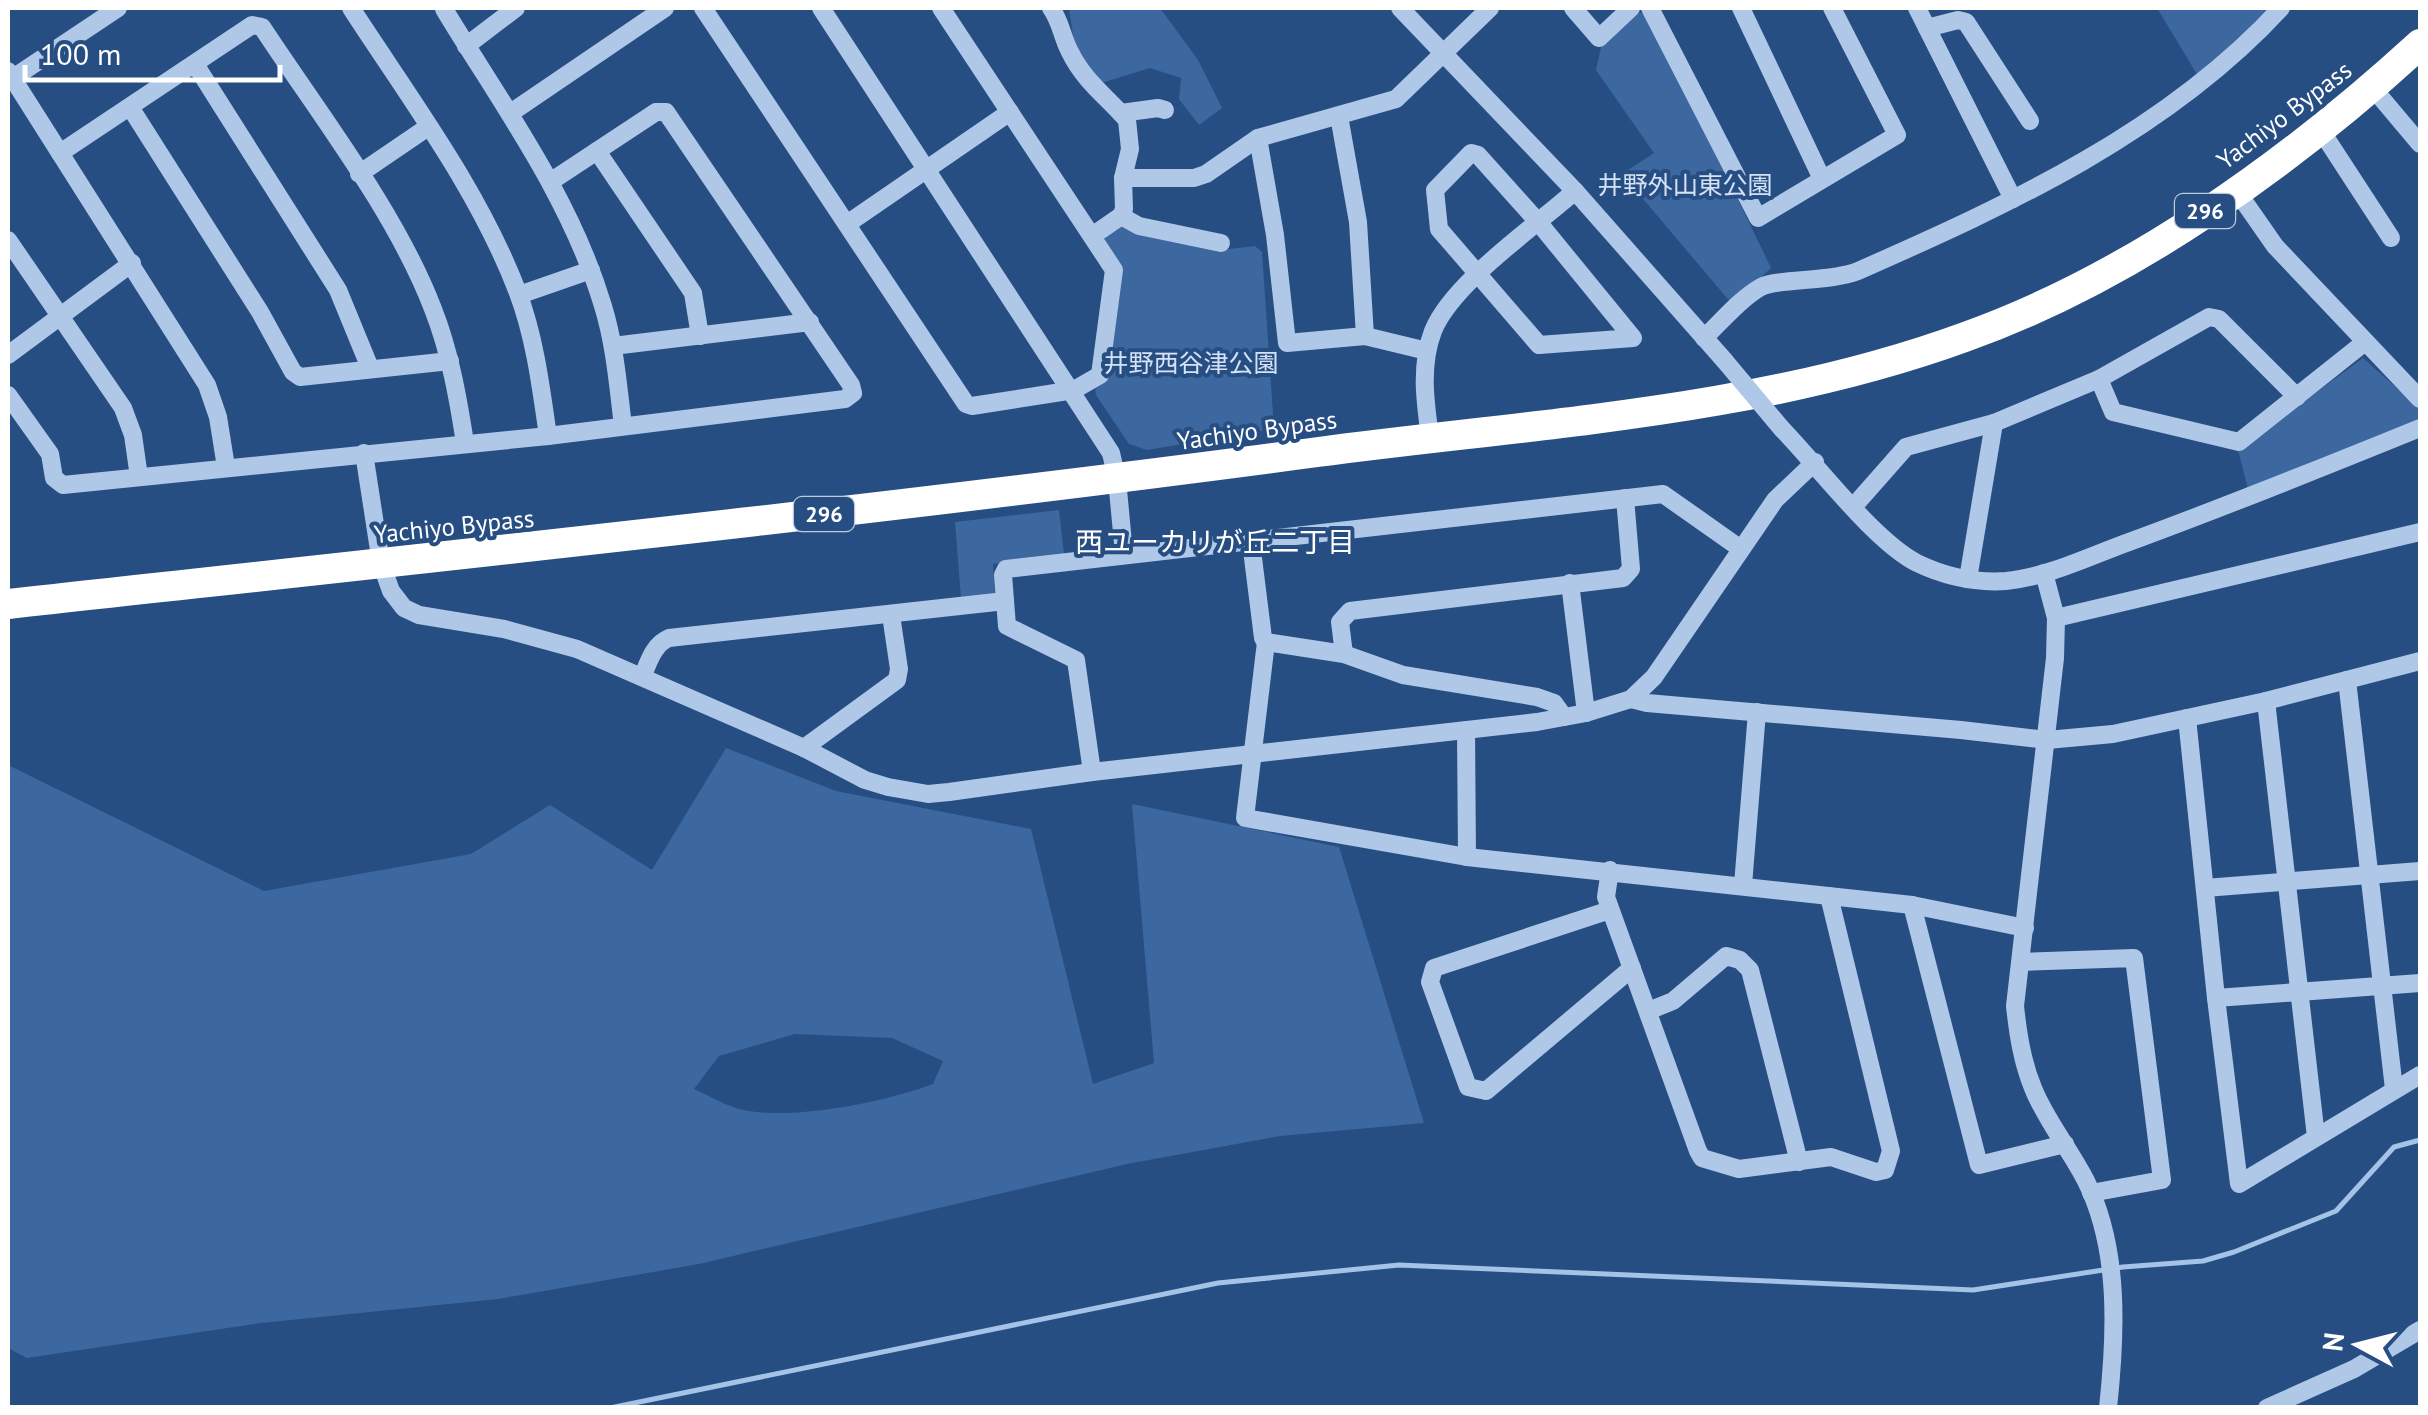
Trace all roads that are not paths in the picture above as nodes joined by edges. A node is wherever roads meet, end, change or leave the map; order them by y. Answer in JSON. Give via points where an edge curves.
{"nodes":[{"id":1,"x":118,"y":8,"type":"edge"},
{"id":2,"x":351,"y":8,"type":"edge"},
{"id":3,"x":516,"y":8,"type":"edge"},
{"id":4,"x":665,"y":8,"type":"edge"},
{"id":5,"x":703,"y":8,"type":"edge"},
{"id":6,"x":821,"y":8,"type":"edge"},
{"id":7,"x":941,"y":8,"type":"edge"},
{"id":8,"x":1400,"y":8,"type":"edge"},
{"id":9,"x":1490,"y":8,"type":"edge"},
{"id":10,"x":1572,"y":8,"type":"edge"},
{"id":11,"x":1631,"y":8,"type":"edge"},
{"id":12,"x":1650,"y":8,"type":"edge"},
{"id":13,"x":1742,"y":8,"type":"edge"},
{"id":14,"x":1832,"y":8,"type":"edge"},
{"id":15,"x":1917,"y":8,"type":"edge"},
{"id":16,"x":2281,"y":8,"type":"edge"},
{"id":17,"x":444,"y":9,"type":"edge"},
{"id":18,"x":1057,"y":12,"type":"edge"},
{"id":19,"x":1927,"y":28,"type":"junction"},
{"id":20,"x":2420,"y":44,"type":"edge"},
{"id":21,"x":466,"y":46,"type":"junction"},
{"id":22,"x":1444,"y":51,"type":"junction"},
{"id":23,"x":195,"y":64,"type":"junction"},
{"id":24,"x":10,"y":74,"type":"edge"},
{"id":25,"x":2372,"y":87,"type":"junction"},
{"id":26,"x":130,"y":106,"type":"junction"},
{"id":27,"x":1165,"y":110,"type":"dead end"},
{"id":28,"x":512,"y":112,"type":"junction"},
{"id":29,"x":1010,"y":112,"type":"junction"},
{"id":30,"x":1121,"y":114,"type":"junction"},
{"id":31,"x":1339,"y":116,"type":"junction"},
{"id":32,"x":2030,"y":121,"type":"dead end"},
{"id":33,"x":428,"y":126,"type":"junction"},
{"id":34,"x":2320,"y":129,"type":"junction"},
{"id":35,"x":1258,"y":138,"type":"junction"},
{"id":36,"x":2420,"y":144,"type":"edge"},
{"id":37,"x":597,"y":151,"type":"junction"},
{"id":38,"x":60,"y":153,"type":"junction"},
{"id":39,"x":927,"y":168,"type":"junction"},
{"id":40,"x":359,"y":174,"type":"junction"},
{"id":41,"x":1123,"y":178,"type":"junction"},
{"id":42,"x":1822,"y":179,"type":"junction"},
{"id":43,"x":550,"y":182,"type":"junction"},
{"id":44,"x":2236,"y":190,"type":"junction"},
{"id":45,"x":1575,"y":191,"type":"junction"},
{"id":46,"x":2013,"y":199,"type":"junction"},
{"id":47,"x":1121,"y":216,"type":"junction"},
{"id":48,"x":1539,"y":223,"type":"junction"},
{"id":49,"x":846,"y":224,"type":"junction"},
{"id":50,"x":1092,"y":236,"type":"junction"},
{"id":51,"x":2391,"y":238,"type":"dead end"},
{"id":52,"x":8,"y":240,"type":"edge"},
{"id":53,"x":1221,"y":244,"type":"dead end"},
{"id":54,"x":132,"y":263,"type":"junction"},
{"id":55,"x":591,"y":270,"type":"junction"},
{"id":56,"x":1478,"y":274,"type":"junction"},
{"id":57,"x":518,"y":295,"type":"junction"},
{"id":58,"x":59,"y":317,"type":"junction"},
{"id":59,"x":810,"y":322,"type":"junction"},
{"id":60,"x":700,"y":336,"type":"junction"},
{"id":61,"x":1365,"y":336,"type":"junction"},
{"id":62,"x":1704,"y":338,"type":"junction"},
{"id":63,"x":2365,"y":342,"type":"junction"},
{"id":64,"x":613,"y":346,"type":"junction"},
{"id":65,"x":1427,"y":351,"type":"junction"},
{"id":66,"x":8,"y":355,"type":"edge"},
{"id":67,"x":450,"y":360,"type":"junction"},
{"id":68,"x":370,"y":368,"type":"junction"},
{"id":69,"x":2099,"y":379,"type":"junction"},
{"id":70,"x":1074,"y":390,"type":"junction"},
{"id":71,"x":8,"y":394,"type":"edge"},
{"id":72,"x":2297,"y":397,"type":"junction"},
{"id":73,"x":2420,"y":399,"type":"edge"},
{"id":74,"x":1994,"y":423,"type":"junction"},
{"id":75,"x":623,"y":426,"type":"junction"},
{"id":76,"x":2420,"y":428,"type":"edge"},
{"id":77,"x":548,"y":436,"type":"junction"},
{"id":78,"x":1430,"y":437,"type":"junction"},
{"id":79,"x":465,"y":443,"type":"junction"},
{"id":80,"x":364,"y":453,"type":"junction"},
{"id":81,"x":1815,"y":462,"type":"junction"},
{"id":82,"x":226,"y":467,"type":"junction"},
{"id":83,"x":140,"y":476,"type":"junction"},
{"id":84,"x":1118,"y":479,"type":"junction"},
{"id":85,"x":1625,"y":498,"type":"junction"},
{"id":86,"x":1854,"y":506,"type":"junction"},
{"id":87,"x":2420,"y":532,"type":"edge"},
{"id":88,"x":1251,"y":542,"type":"junction"},
{"id":89,"x":1741,"y":549,"type":"junction"},
{"id":90,"x":1124,"y":554,"type":"junction"},
{"id":91,"x":381,"y":564,"type":"junction"},
{"id":92,"x":2044,"y":573,"type":"junction"},
{"id":93,"x":1968,"y":579,"type":"junction"},
{"id":94,"x":1570,"y":584,"type":"junction"},
{"id":95,"x":1006,"y":601,"type":"junction"},
{"id":96,"x":8,"y":604,"type":"edge"},
{"id":97,"x":891,"y":615,"type":"junction"},
{"id":98,"x":2056,"y":618,"type":"junction"},
{"id":99,"x":1266,"y":642,"type":"junction"},
{"id":100,"x":1344,"y":654,"type":"junction"},
{"id":101,"x":2420,"y":661,"type":"edge"},
{"id":102,"x":643,"y":675,"type":"junction"},
{"id":103,"x":2347,"y":680,"type":"junction"},
{"id":104,"x":1632,"y":699,"type":"junction"},
{"id":105,"x":2266,"y":701,"type":"junction"},
{"id":106,"x":1586,"y":712,"type":"junction"},
{"id":107,"x":1757,"y":712,"type":"junction"},
{"id":108,"x":1564,"y":716,"type":"junction"},
{"id":109,"x":2187,"y":718,"type":"junction"},
{"id":110,"x":1466,"y":730,"type":"junction"},
{"id":111,"x":2048,"y":740,"type":"junction"},
{"id":112,"x":804,"y":748,"type":"junction"},
{"id":113,"x":1256,"y":753,"type":"junction"},
{"id":114,"x":1092,"y":772,"type":"junction"},
{"id":115,"x":1467,"y":857,"type":"junction"},
{"id":116,"x":1610,"y":870,"type":"junction"},
{"id":117,"x":2420,"y":871,"type":"edge"},
{"id":118,"x":2368,"y":875,"type":"junction"},
{"id":119,"x":2287,"y":882,"type":"junction"},
{"id":120,"x":1743,"y":886,"type":"junction"},
{"id":121,"x":2205,"y":888,"type":"junction"},
{"id":122,"x":1829,"y":896,"type":"junction"},
{"id":123,"x":1912,"y":905,"type":"junction"},
{"id":124,"x":1610,"y":910,"type":"junction"},
{"id":125,"x":2025,"y":928,"type":"junction"},
{"id":126,"x":2020,"y":962,"type":"junction"},
{"id":127,"x":1632,"y":968,"type":"junction"},
{"id":128,"x":2420,"y":983,"type":"edge"},
{"id":129,"x":2381,"y":986,"type":"junction"},
{"id":130,"x":2300,"y":992,"type":"junction"},
{"id":131,"x":2216,"y":998,"type":"junction"},
{"id":132,"x":1648,"y":1011,"type":"junction"},
{"id":133,"x":2420,"y":1075,"type":"edge"},
{"id":134,"x":2394,"y":1089,"type":"junction"},
{"id":135,"x":2316,"y":1137,"type":"junction"},
{"id":136,"x":2065,"y":1144,"type":"junction"},
{"id":137,"x":1799,"y":1162,"type":"junction"},
{"id":138,"x":2091,"y":1192,"type":"junction"},
{"id":139,"x":2420,"y":1330,"type":"edge"},
{"id":140,"x":2108,"y":1408,"type":"edge"},
{"id":141,"x":2267,"y":1408,"type":"edge"}],
"edges":[{"from":1,"to":24,"type":"street"},
{"from":2,"to":33,"type":"street"},
{"from":3,"to":21,"type":"street"},
{"from":4,"to":28,"type":"street"},
{"from":5,"to":49,"type":"street"},
{"from":6,"to":39,"type":"street"},
{"from":7,"to":29,"type":"street"},
{"from":8,"to":22,"type":"street"},
{"from":9,"to":22,"type":"street"},
{"from":10,"to":11,"type":"street","via":[[1598,38]]},
{"from":12,"to":42,"type":"street","via":[[1758,218]]},
{"from":13,"to":42,"type":"street"},
{"from":14,"to":42,"type":"street","via":[[1897,135]]},
{"from":15,"to":19,"type":"street"},
{"from":16,"to":46,"type":"street","via":[[2176,102]]},
{"from":17,"to":21,"type":"street"},
{"from":18,"to":30,"type":"street","via":[[1069,51],[1098,94]]},
{"from":19,"to":32,"type":"street","via":[[1966,22]]},
{"from":19,"to":46,"type":"street"},
{"from":20,"to":25,"type":"highway","name":"Yachiyo Bypass","number":"296"},
{"from":21,"to":28,"type":"street"},
{"from":22,"to":31,"type":"street","via":[[1396,100]]},
{"from":22,"to":45,"type":"street"},
{"from":23,"to":26,"type":"street"},
{"from":23,"to":40,"type":"street","via":[[252,26],[262,27]]},
{"from":23,"to":68,"type":"street","via":[[338,290]]},
{"from":24,"to":38,"type":"street"},
{"from":25,"to":34,"type":"highway","name":"Yachiyo Bypass","number":"296"},
{"from":25,"to":36,"type":"street"},
{"from":26,"to":38,"type":"street"},
{"from":26,"to":68,"type":"street","via":[[293,372],[300,377]]},
{"from":27,"to":30,"type":"street"},
{"from":28,"to":43,"type":"street"},
{"from":29,"to":39,"type":"street"},
{"from":29,"to":50,"type":"street"},
{"from":30,"to":41,"type":"street","via":[[1130,136]]},
{"from":31,"to":35,"type":"street"},
{"from":31,"to":61,"type":"street","via":[[1358,222]]},
{"from":33,"to":40,"type":"street"},
{"from":33,"to":57,"type":"street","via":[[482,212]]},
{"from":34,"to":44,"type":"highway","name":"Yachiyo Bypass","number":"296"},
{"from":34,"to":51,"type":"street"},
{"from":35,"to":41,"type":"street","via":[[1194,178]]},
{"from":35,"to":61,"type":"street","via":[[1287,343]]},
{"from":37,"to":43,"type":"street"},
{"from":37,"to":59,"type":"street","via":[[666,112]]},
{"from":37,"to":60,"type":"street","via":[[693,293]]},
{"from":38,"to":54,"type":"street"},
{"from":39,"to":49,"type":"street"},
{"from":39,"to":70,"type":"street"},
{"from":40,"to":67,"type":"street","via":[[414,267]]},
{"from":41,"to":47,"type":"street"},
{"from":43,"to":55,"type":"street"},
{"from":44,"to":63,"type":"street","via":[[2275,246]]},
{"from":44,"to":78,"type":"highway","name":"Yachiyo Bypass","number":"296","via":[[2129,262],[2054,302],[1882,364],[1784,390],[1640,415]]},
{"from":45,"to":48,"type":"street"},
{"from":45,"to":62,"type":"street"},
{"from":46,"to":62,"type":"street","via":[[1852,273],[1762,286]]},
{"from":47,"to":50,"type":"street"},
{"from":47,"to":53,"type":"street"},
{"from":48,"to":56,"type":"street"},
{"from":48,"to":56,"type":"street","via":[[1478,155],[1466,156],[1436,190],[1439,229]]},
{"from":48,"to":56,"type":"street","via":[[1634,338],[1540,344]]},
{"from":49,"to":70,"type":"street","via":[[966,404]]},
{"from":50,"to":70,"type":"street","via":[[1114,270],[1100,375]]},
{"from":52,"to":58,"type":"street"},
{"from":54,"to":58,"type":"street"},
{"from":54,"to":82,"type":"street","via":[[207,385]]},
{"from":55,"to":57,"type":"street"},
{"from":55,"to":64,"type":"street"},
{"from":56,"to":65,"type":"street","via":[[1443,312]]},
{"from":57,"to":77,"type":"street"},
{"from":58,"to":66,"type":"street"},
{"from":58,"to":83,"type":"street","via":[[122,408]]},
{"from":59,"to":60,"type":"street"},
{"from":59,"to":75,"type":"street","via":[[852,385],[845,399]]},
{"from":60,"to":64,"type":"street"},
{"from":61,"to":65,"type":"street"},
{"from":62,"to":81,"type":"street","bridge":true},
{"from":63,"to":72,"type":"street"},
{"from":63,"to":73,"type":"street"},
{"from":64,"to":75,"type":"street"},
{"from":65,"to":78,"type":"street"},
{"from":67,"to":68,"type":"street"},
{"from":67,"to":79,"type":"street"},
{"from":69,"to":72,"type":"street","via":[[2113,412],[2239,442]]},
{"from":69,"to":72,"type":"street","via":[[2214,317]]},
{"from":69,"to":74,"type":"street"},
{"from":70,"to":84,"type":"street","via":[[1111,453]]},
{"from":71,"to":83,"type":"street","via":[[63,484]]},
{"from":74,"to":86,"type":"street","via":[[1906,446]]},
{"from":74,"to":93,"type":"street"},
{"from":75,"to":77,"type":"street"},
{"from":76,"to":92,"type":"street"},
{"from":77,"to":79,"type":"street"},
{"from":78,"to":84,"type":"highway","name":"Yachiyo Bypass","number":"296"},
{"from":79,"to":80,"type":"street"},
{"from":80,"to":82,"type":"street"},
{"from":80,"to":91,"type":"street"},
{"from":81,"to":86,"type":"street"},
{"from":81,"to":89,"type":"street","via":[[1775,500]]},
{"from":82,"to":83,"type":"street"},
{"from":84,"to":90,"type":"street"},
{"from":84,"to":91,"type":"highway","name":"Yachiyo Bypass","number":"296"},
{"from":85,"to":88,"type":"street"},
{"from":85,"to":89,"type":"street","via":[[1662,494]]},
{"from":85,"to":94,"type":"street","via":[[1628,574]]},
{"from":86,"to":93,"type":"street","via":[[1906,556]]},
{"from":87,"to":98,"type":"street"},
{"from":88,"to":90,"type":"street"},
{"from":88,"to":99,"type":"street"},
{"from":89,"to":104,"type":"street"},
{"from":90,"to":95,"type":"street","via":[[1006,569]]},
{"from":91,"to":96,"type":"highway","name":"Yachiyo Bypass","number":"296"},
{"from":91,"to":102,"type":"street","via":[[404,608],[577,648]]},
{"from":92,"to":93,"type":"street"},
{"from":92,"to":98,"type":"street"},
{"from":94,"to":100,"type":"street","via":[[1350,611],[1340,622]]},
{"from":94,"to":106,"type":"street"},
{"from":95,"to":97,"type":"street"},
{"from":95,"to":114,"type":"street","via":[[1008,626],[1076,660]]},
{"from":97,"to":102,"type":"street","via":[[669,638]]},
{"from":97,"to":112,"type":"street","via":[[896,680]]},
{"from":98,"to":111,"type":"street"},
{"from":99,"to":100,"type":"street"},
{"from":99,"to":113,"type":"street"},
{"from":100,"to":108,"type":"street","via":[[1402,675],[1537,697]]},
{"from":101,"to":103,"type":"street"},
{"from":102,"to":112,"type":"street"},
{"from":103,"to":105,"type":"street"},
{"from":103,"to":118,"type":"street"},
{"from":104,"to":106,"type":"street"},
{"from":104,"to":107,"type":"street"},
{"from":105,"to":109,"type":"street"},
{"from":105,"to":119,"type":"street"},
{"from":106,"to":108,"type":"street"},
{"from":107,"to":111,"type":"street"},
{"from":107,"to":120,"type":"street"},
{"from":108,"to":110,"type":"street"},
{"from":109,"to":111,"type":"street"},
{"from":109,"to":121,"type":"street"},
{"from":110,"to":113,"type":"street"},
{"from":110,"to":115,"type":"street"},
{"from":111,"to":125,"type":"street"},
{"from":112,"to":114,"type":"street","via":[[865,780],[928,794]]},
{"from":113,"to":114,"type":"street"},
{"from":113,"to":115,"type":"street","via":[[1246,818]]},
{"from":115,"to":116,"type":"street"},
{"from":116,"to":120,"type":"street"},
{"from":116,"to":124,"type":"street"},
{"from":117,"to":118,"type":"street"},
{"from":118,"to":119,"type":"street"},
{"from":118,"to":129,"type":"street"},
{"from":119,"to":121,"type":"street"},
{"from":119,"to":130,"type":"street"},
{"from":120,"to":122,"type":"street"},
{"from":121,"to":131,"type":"street"},
{"from":122,"to":123,"type":"street"},
{"from":122,"to":137,"type":"street","via":[[1892,1151],[1885,1170],[1876,1172],[1830,1157]]},
{"from":123,"to":125,"type":"street"},
{"from":123,"to":136,"type":"street","via":[[1978,1165]]},
{"from":124,"to":127,"type":"street"},
{"from":124,"to":127,"type":"street","via":[[1434,968],[1430,982],[1468,1087],[1486,1091]]},
{"from":125,"to":126,"type":"street"},
{"from":126,"to":136,"type":"street","via":[[2020,1048],[2034,1090]]},
{"from":126,"to":138,"type":"street","via":[[2134,958],[2162,1180]]},
{"from":127,"to":132,"type":"street"},
{"from":128,"to":129,"type":"street"},
{"from":129,"to":130,"type":"street"},
{"from":129,"to":134,"type":"street"},
{"from":130,"to":131,"type":"street"},
{"from":130,"to":135,"type":"street"},
{"from":131,"to":135,"type":"street","via":[[2240,1184]]},
{"from":132,"to":137,"type":"street","via":[[1702,1158],[1738,1170]]},
{"from":132,"to":137,"type":"street","via":[[1673,1001],[1726,956],[1750,970]]},
{"from":133,"to":134,"type":"street"},
{"from":134,"to":135,"type":"street"},
{"from":136,"to":138,"type":"street"},
{"from":138,"to":140,"type":"street","via":[[2112,1289]]},
{"from":139,"to":141,"type":"street"}]}
